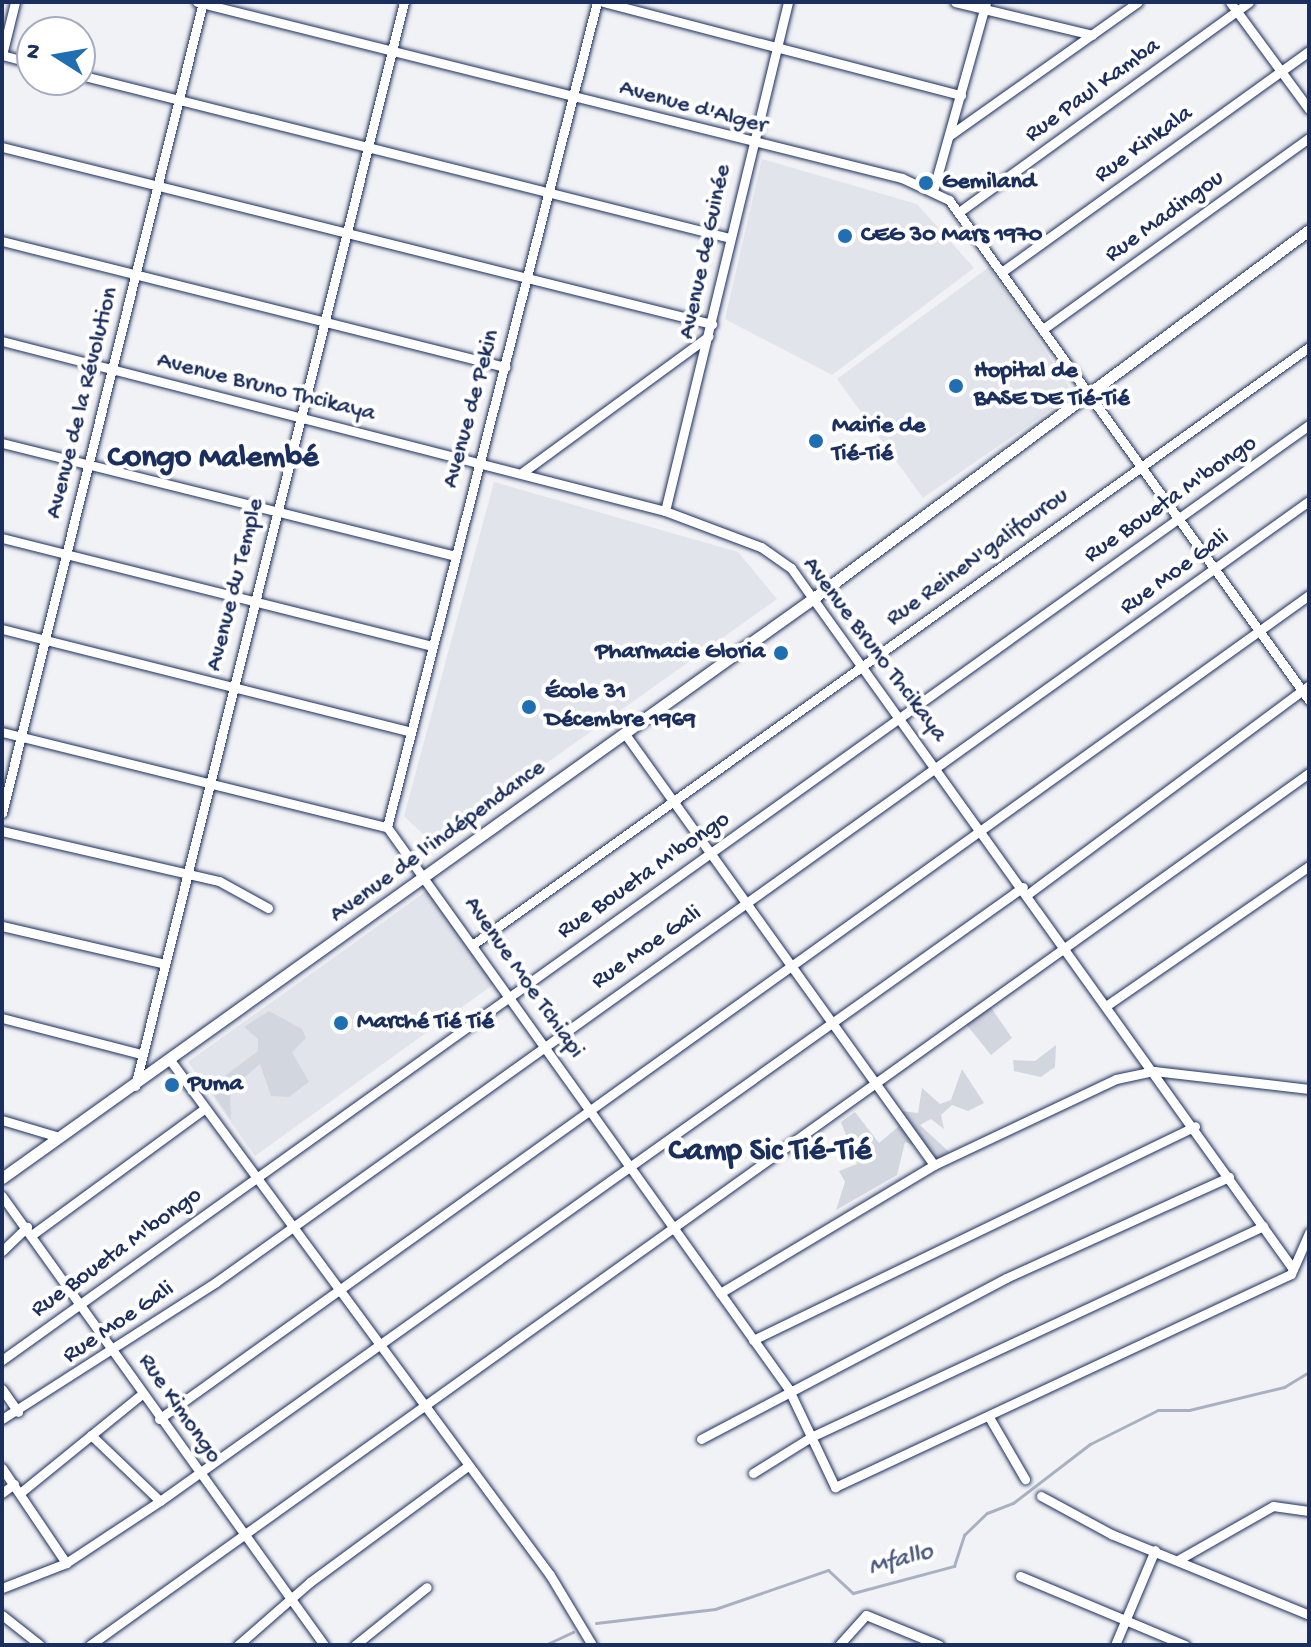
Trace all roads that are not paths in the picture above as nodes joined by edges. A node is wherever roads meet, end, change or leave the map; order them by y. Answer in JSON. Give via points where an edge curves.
{"nodes":[{"id":1,"x":15,"y":2,"type":"edge"},
{"id":2,"x":404,"y":2,"type":"edge"},
{"id":3,"x":600,"y":2,"type":"edge"},
{"id":4,"x":788,"y":2,"type":"edge"},
{"id":5,"x":955,"y":2,"type":"edge"},
{"id":6,"x":1138,"y":2,"type":"edge"},
{"id":7,"x":1249,"y":2,"type":"edge"},
{"id":8,"x":201,"y":3,"type":"edge"},
{"id":9,"x":985,"y":6,"type":"edge"},
{"id":10,"x":1234,"y":6,"type":"edge"},
{"id":11,"x":1092,"y":35,"type":"junction"},
{"id":12,"x":776,"y":47,"type":"junction"},
{"id":13,"x":394,"y":51,"type":"junction"},
{"id":14,"x":1309,"y":51,"type":"edge"},
{"id":15,"x":2,"y":55,"type":"edge"},
{"id":16,"x":1282,"y":70,"type":"junction"},
{"id":17,"x":96,"y":79,"type":"edge"},
{"id":18,"x":961,"y":95,"type":"junction"},
{"id":19,"x":572,"y":96,"type":"junction"},
{"id":20,"x":179,"y":100,"type":"junction"},
{"id":21,"x":1309,"y":109,"type":"edge"},
{"id":22,"x":950,"y":135,"type":"junction"},
{"id":23,"x":1309,"y":138,"type":"edge"},
{"id":24,"x":751,"y":144,"type":"junction"},
{"id":25,"x":2,"y":147,"type":"edge"},
{"id":26,"x":369,"y":148,"type":"junction"},
{"id":27,"x":157,"y":187,"type":"junction"},
{"id":28,"x":933,"y":191,"type":"junction"},
{"id":29,"x":550,"y":193,"type":"junction"},
{"id":30,"x":959,"y":212,"type":"junction"},
{"id":31,"x":1309,"y":230,"type":"edge"},
{"id":32,"x":345,"y":236,"type":"junction"},
{"id":33,"x":730,"y":238,"type":"junction"},
{"id":34,"x":2,"y":241,"type":"edge"},
{"id":35,"x":1003,"y":271,"type":"junction"},
{"id":36,"x":136,"y":274,"type":"junction"},
{"id":37,"x":527,"y":282,"type":"junction"},
{"id":38,"x":323,"y":324,"type":"junction"},
{"id":39,"x":712,"y":324,"type":"junction"},
{"id":40,"x":1043,"y":329,"type":"junction"},
{"id":41,"x":709,"y":336,"type":"junction"},
{"id":42,"x":2,"y":341,"type":"edge"},
{"id":43,"x":1309,"y":347,"type":"edge"},
{"id":44,"x":505,"y":367,"type":"junction"},
{"id":45,"x":112,"y":370,"type":"junction"},
{"id":46,"x":1087,"y":391,"type":"junction"},
{"id":47,"x":299,"y":417,"type":"junction"},
{"id":48,"x":1309,"y":425,"type":"edge"},
{"id":49,"x":2,"y":443,"type":"edge"},
{"id":50,"x":479,"y":461,"type":"junction"},
{"id":51,"x":1143,"y":464,"type":"junction"},
{"id":52,"x":88,"y":465,"type":"junction"},
{"id":53,"x":523,"y":472,"type":"junction"},
{"id":54,"x":1309,"y":501,"type":"edge"},
{"id":55,"x":665,"y":511,"type":"junction"},
{"id":56,"x":275,"y":512,"type":"junction"},
{"id":57,"x":1180,"y":517,"type":"junction"},
{"id":58,"x":2,"y":538,"type":"edge"},
{"id":59,"x":67,"y":553,"type":"junction"},
{"id":60,"x":454,"y":556,"type":"junction"},
{"id":61,"x":1216,"y":568,"type":"junction"},
{"id":62,"x":1309,"y":595,"type":"edge"},
{"id":63,"x":815,"y":597,"type":"junction"},
{"id":64,"x":253,"y":598,"type":"junction"},
{"id":65,"x":2,"y":629,"type":"edge"},
{"id":66,"x":1258,"y":630,"type":"junction"},
{"id":67,"x":45,"y":640,"type":"junction"},
{"id":68,"x":431,"y":646,"type":"junction"},
{"id":69,"x":863,"y":665,"type":"junction"},
{"id":70,"x":230,"y":687,"type":"junction"},
{"id":71,"x":1306,"y":688,"type":"edge"},
{"id":72,"x":1309,"y":700,"type":"edge"},
{"id":73,"x":901,"y":719,"type":"junction"},
{"id":74,"x":408,"y":731,"type":"junction"},
{"id":75,"x":2,"y":732,"type":"edge"},
{"id":76,"x":625,"y":734,"type":"junction"},
{"id":77,"x":21,"y":737,"type":"junction"},
{"id":78,"x":937,"y":768,"type":"junction"},
{"id":79,"x":1309,"y":773,"type":"edge"},
{"id":80,"x":206,"y":779,"type":"junction"},
{"id":81,"x":672,"y":800,"type":"junction"},
{"id":82,"x":2,"y":813,"type":"edge"},
{"id":83,"x":387,"y":827,"type":"junction"},
{"id":84,"x":982,"y":828,"type":"junction"},
{"id":85,"x":2,"y":831,"type":"edge"},
{"id":86,"x":710,"y":853,"type":"junction"},
{"id":87,"x":1309,"y":866,"type":"edge"},
{"id":88,"x":183,"y":873,"type":"junction"},
{"id":89,"x":429,"y":877,"type":"junction"},
{"id":90,"x":1025,"y":890,"type":"junction"},
{"id":91,"x":746,"y":902,"type":"junction"},
{"id":92,"x":268,"y":908,"type":"dead end"},
{"id":93,"x":2,"y":926,"type":"edge"},
{"id":94,"x":475,"y":943,"type":"junction"},
{"id":95,"x":1065,"y":947,"type":"junction"},
{"id":96,"x":161,"y":963,"type":"junction"},
{"id":97,"x":790,"y":966,"type":"junction"},
{"id":98,"x":510,"y":994,"type":"junction"},
{"id":99,"x":1106,"y":1006,"type":"junction"},
{"id":100,"x":2,"y":1018,"type":"edge"},
{"id":101,"x":831,"y":1023,"type":"junction"},
{"id":102,"x":544,"y":1046,"type":"junction"},
{"id":103,"x":141,"y":1054,"type":"junction"},
{"id":104,"x":170,"y":1060,"type":"junction"},
{"id":105,"x":1154,"y":1071,"type":"junction"},
{"id":106,"x":874,"y":1079,"type":"junction"},
{"id":107,"x":135,"y":1086,"type":"junction"},
{"id":108,"x":1309,"y":1089,"type":"edge"},
{"id":109,"x":590,"y":1108,"type":"junction"},
{"id":110,"x":204,"y":1109,"type":"junction"},
{"id":111,"x":2,"y":1120,"type":"edge"},
{"id":112,"x":1195,"y":1126,"type":"junction"},
{"id":113,"x":59,"y":1137,"type":"junction"},
{"id":114,"x":934,"y":1165,"type":"junction"},
{"id":115,"x":628,"y":1167,"type":"junction"},
{"id":116,"x":1229,"y":1177,"type":"junction"},
{"id":117,"x":2,"y":1178,"type":"edge"},
{"id":118,"x":253,"y":1178,"type":"junction"},
{"id":119,"x":2,"y":1196,"type":"edge"},
{"id":120,"x":673,"y":1226,"type":"junction"},
{"id":121,"x":1263,"y":1226,"type":"junction"},
{"id":122,"x":290,"y":1227,"type":"junction"},
{"id":123,"x":30,"y":1231,"type":"junction"},
{"id":124,"x":1309,"y":1233,"type":"edge"},
{"id":125,"x":2,"y":1251,"type":"edge"},
{"id":126,"x":1292,"y":1272,"type":"junction"},
{"id":127,"x":337,"y":1291,"type":"junction"},
{"id":128,"x":720,"y":1293,"type":"junction"},
{"id":129,"x":83,"y":1306,"type":"junction"},
{"id":130,"x":753,"y":1340,"type":"junction"},
{"id":131,"x":379,"y":1346,"type":"junction"},
{"id":132,"x":115,"y":1352,"type":"junction"},
{"id":133,"x":2,"y":1360,"type":"edge"},
{"id":134,"x":788,"y":1388,"type":"junction"},
{"id":135,"x":2,"y":1389,"type":"edge"},
{"id":136,"x":142,"y":1394,"type":"junction"},
{"id":137,"x":421,"y":1404,"type":"junction"},
{"id":138,"x":18,"y":1412,"type":"junction"},
{"id":139,"x":989,"y":1417,"type":"junction"},
{"id":140,"x":2,"y":1419,"type":"edge"},
{"id":141,"x":159,"y":1419,"type":"junction"},
{"id":142,"x":91,"y":1435,"type":"junction"},
{"id":143,"x":811,"y":1437,"type":"junction"},
{"id":144,"x":701,"y":1439,"type":"dead end"},
{"id":145,"x":468,"y":1466,"type":"junction"},
{"id":146,"x":2,"y":1468,"type":"edge"},
{"id":147,"x":199,"y":1472,"type":"junction"},
{"id":148,"x":753,"y":1473,"type":"dead end"},
{"id":149,"x":1025,"y":1479,"type":"dead end"},
{"id":150,"x":17,"y":1489,"type":"junction"},
{"id":151,"x":2,"y":1493,"type":"edge"},
{"id":152,"x":1041,"y":1496,"type":"dead end"},
{"id":153,"x":160,"y":1501,"type":"junction"},
{"id":154,"x":1309,"y":1511,"type":"edge"},
{"id":155,"x":246,"y":1539,"type":"junction"},
{"id":156,"x":1155,"y":1550,"type":"junction"},
{"id":157,"x":1178,"y":1560,"type":"junction"},
{"id":158,"x":66,"y":1563,"type":"junction"},
{"id":159,"x":1020,"y":1576,"type":"dead end"},
{"id":160,"x":427,"y":1587,"type":"dead end"},
{"id":161,"x":2,"y":1588,"type":"edge"},
{"id":162,"x":293,"y":1600,"type":"junction"},
{"id":163,"x":2,"y":1615,"type":"edge"},
{"id":164,"x":1309,"y":1615,"type":"edge"},
{"id":165,"x":1126,"y":1620,"type":"junction"},
{"id":166,"x":40,"y":1645,"type":"edge"},
{"id":167,"x":90,"y":1645,"type":"edge"},
{"id":168,"x":238,"y":1645,"type":"edge"},
{"id":169,"x":324,"y":1645,"type":"edge"},
{"id":170,"x":355,"y":1645,"type":"edge"},
{"id":171,"x":592,"y":1645,"type":"edge"},
{"id":172,"x":839,"y":1645,"type":"edge"},
{"id":173,"x":939,"y":1645,"type":"edge"},
{"id":174,"x":1115,"y":1645,"type":"edge"},
{"id":175,"x":1185,"y":1645,"type":"edge"}],
"edges":[{"from":1,"to":15,"type":"street"},
{"from":2,"to":13,"type":"street","name":"Avenue du Temple"},
{"from":3,"to":12,"type":"street"},
{"from":3,"to":19,"type":"street","name":"Avenue de Pekin"},
{"from":4,"to":12,"type":"street","name":"Avenue de Guinée"},
{"from":5,"to":9,"type":"street"},
{"from":6,"to":11,"type":"street"},
{"from":7,"to":10,"type":"street","name":"Rue Paul Kamba"},
{"from":8,"to":13,"type":"street","name":"Avenue d'Alger"},
{"from":8,"to":20,"type":"street","name":"Avenue de la Révolution"},
{"from":9,"to":11,"type":"street"},
{"from":9,"to":18,"type":"street"},
{"from":10,"to":16,"type":"street"},
{"from":10,"to":30,"type":"street","name":"Rue Paul Kamba"},
{"from":11,"to":22,"type":"street"},
{"from":12,"to":18,"type":"street"},
{"from":12,"to":24,"type":"street","name":"Avenue de Guinée"},
{"from":13,"to":19,"type":"street","name":"Avenue d'Alger"},
{"from":13,"to":26,"type":"street","name":"Avenue du Temple"},
{"from":14,"to":16,"type":"street","name":"Rue Kinkala"},
{"from":16,"to":21,"type":"street"},
{"from":16,"to":35,"type":"street","name":"Rue Kinkala"},
{"from":17,"to":20,"type":"street"},
{"from":18,"to":22,"type":"street"},
{"from":19,"to":24,"type":"street","name":"Avenue d'Alger"},
{"from":19,"to":29,"type":"street","name":"Avenue de Pekin"},
{"from":20,"to":26,"type":"street"},
{"from":20,"to":27,"type":"street","name":"Avenue de la Révolution"},
{"from":22,"to":28,"type":"street"},
{"from":23,"to":40,"type":"street","name":"Rue Madingou"},
{"from":24,"to":28,"type":"street","name":"Avenue d'Alger"},
{"from":24,"to":33,"type":"street","name":"Avenue de Guinée"},
{"from":25,"to":27,"type":"street"},
{"from":26,"to":29,"type":"street"},
{"from":26,"to":32,"type":"street","name":"Avenue du Temple"},
{"from":27,"to":32,"type":"street"},
{"from":27,"to":36,"type":"street","name":"Avenue de la Révolution"},
{"from":28,"to":30,"type":"street","name":"Avenue d'Alger"},
{"from":29,"to":33,"type":"street"},
{"from":29,"to":37,"type":"street","name":"Avenue de Pekin"},
{"from":30,"to":35,"type":"street","name":"Avenue d'Alger"},
{"from":31,"to":46,"type":"street"},
{"from":32,"to":37,"type":"street"},
{"from":32,"to":38,"type":"street","name":"Avenue du Temple"},
{"from":33,"to":39,"type":"street","name":"Avenue de Guinée"},
{"from":34,"to":36,"type":"street"},
{"from":35,"to":40,"type":"street","name":"Avenue d'Alger"},
{"from":36,"to":38,"type":"street"},
{"from":36,"to":45,"type":"street","name":"Avenue de la Révolution"},
{"from":37,"to":39,"type":"street"},
{"from":37,"to":44,"type":"street","name":"Avenue de Pekin"},
{"from":38,"to":44,"type":"street"},
{"from":38,"to":47,"type":"street","name":"Avenue du Temple"},
{"from":39,"to":41,"type":"street","name":"Avenue de Guinée"},
{"from":40,"to":46,"type":"street","name":"Avenue d'Alger"},
{"from":41,"to":53,"type":"street"},
{"from":41,"to":55,"type":"street","name":"Avenue de Guinée"},
{"from":42,"to":45,"type":"street","name":"Avenue Bruno Thcikaya"},
{"from":43,"to":51,"type":"street","name":"Rue ReineN'galifourou"},
{"from":44,"to":50,"type":"street","name":"Avenue de Pekin"},
{"from":45,"to":47,"type":"street","name":"Avenue Bruno Thcikaya"},
{"from":45,"to":52,"type":"street","name":"Avenue de la Révolution"},
{"from":46,"to":51,"type":"street","name":"Avenue d'Alger"},
{"from":46,"to":63,"type":"street","name":"Avenue de l'indépendance"},
{"from":47,"to":50,"type":"street","name":"Avenue Bruno Thcikaya"},
{"from":47,"to":56,"type":"street","name":"Avenue du Temple"},
{"from":48,"to":57,"type":"street","name":"Rue Boueta M'bongo"},
{"from":49,"to":52,"type":"street"},
{"from":50,"to":53,"type":"street","name":"Avenue Bruno Thcikaya"},
{"from":50,"to":60,"type":"street","name":"Avenue de Pekin"},
{"from":51,"to":57,"type":"street","name":"Avenue d'Alger"},
{"from":51,"to":69,"type":"street","name":"Rue ReineN'galifourou"},
{"from":52,"to":56,"type":"street"},
{"from":52,"to":59,"type":"street","name":"Avenue de la Révolution"},
{"from":53,"to":55,"type":"street","name":"Avenue Bruno Thcikaya"},
{"from":54,"to":61,"type":"street","name":"Rue Moe Gali"},
{"from":55,"to":63,"type":"street","name":"Avenue Bruno Thcikaya","via":[[761,547]]},
{"from":56,"to":60,"type":"street"},
{"from":56,"to":64,"type":"street","name":"Avenue du Temple"},
{"from":57,"to":61,"type":"street","name":"Avenue d'Alger"},
{"from":57,"to":73,"type":"street","name":"Rue Boueta M'bongo"},
{"from":58,"to":59,"type":"street"},
{"from":59,"to":64,"type":"street"},
{"from":59,"to":67,"type":"street","name":"Avenue de la Révolution"},
{"from":60,"to":68,"type":"street","name":"Avenue de Pekin"},
{"from":61,"to":66,"type":"street","name":"Avenue d'Alger"},
{"from":61,"to":78,"type":"street","name":"Rue Moe Gali"},
{"from":62,"to":66,"type":"street"},
{"from":63,"to":69,"type":"street","name":"Avenue Bruno Thcikaya"},
{"from":63,"to":76,"type":"street","name":"Avenue de l'indépendance"},
{"from":64,"to":68,"type":"street"},
{"from":64,"to":70,"type":"street","name":"Avenue du Temple"},
{"from":65,"to":67,"type":"street"},
{"from":66,"to":71,"type":"street","name":"Avenue d'Alger"},
{"from":66,"to":84,"type":"street"},
{"from":67,"to":70,"type":"street"},
{"from":67,"to":77,"type":"street","name":"Avenue de la Révolution"},
{"from":68,"to":74,"type":"street","name":"Avenue de Pekin"},
{"from":69,"to":73,"type":"street","name":"Avenue Bruno Thcikaya"},
{"from":69,"to":81,"type":"street","name":"Rue ReineN'galifourou"},
{"from":70,"to":74,"type":"street"},
{"from":70,"to":80,"type":"street","name":"Avenue du Temple"},
{"from":71,"to":72,"type":"street","name":"Avenue d'Alger"},
{"from":71,"to":90,"type":"street"},
{"from":73,"to":78,"type":"street","name":"Avenue Bruno Thcikaya"},
{"from":73,"to":86,"type":"street","name":"Rue Boueta M'bongo"},
{"from":74,"to":83,"type":"street","name":"Avenue de Pekin"},
{"from":75,"to":77,"type":"street"},
{"from":76,"to":81,"type":"street"},
{"from":76,"to":89,"type":"street","name":"Avenue de l'indépendance"},
{"from":77,"to":80,"type":"street"},
{"from":77,"to":82,"type":"street","name":"Avenue de la Révolution"},
{"from":78,"to":84,"type":"street","name":"Avenue Bruno Thcikaya"},
{"from":78,"to":91,"type":"street","name":"Rue Moe Gali"},
{"from":79,"to":95,"type":"street"},
{"from":80,"to":83,"type":"street"},
{"from":80,"to":88,"type":"street","name":"Avenue du Temple"},
{"from":81,"to":86,"type":"street"},
{"from":81,"to":94,"type":"street","name":"Rue ReineN'galifourou"},
{"from":83,"to":89,"type":"street","name":"Avenue Moe Tchiapi"},
{"from":84,"to":90,"type":"street","name":"Avenue Bruno Thcikaya"},
{"from":84,"to":97,"type":"street"},
{"from":85,"to":88,"type":"street"},
{"from":86,"to":91,"type":"street"},
{"from":86,"to":98,"type":"street","name":"Rue Boueta M'bongo"},
{"from":87,"to":99,"type":"street"},
{"from":88,"to":92,"type":"street","via":[[231,886]]},
{"from":88,"to":96,"type":"street","name":"Avenue du Temple"},
{"from":89,"to":94,"type":"street","name":"Avenue Moe Tchiapi"},
{"from":89,"to":104,"type":"street","name":"Avenue de l'indépendance"},
{"from":90,"to":95,"type":"street","name":"Avenue Bruno Thcikaya"},
{"from":90,"to":101,"type":"street"},
{"from":91,"to":97,"type":"street"},
{"from":91,"to":102,"type":"street","name":"Rue Moe Gali"},
{"from":93,"to":96,"type":"street"},
{"from":94,"to":98,"type":"street","name":"Avenue Moe Tchiapi"},
{"from":95,"to":99,"type":"street","name":"Avenue Bruno Thcikaya"},
{"from":95,"to":106,"type":"street"},
{"from":96,"to":103,"type":"street","name":"Avenue du Temple"},
{"from":97,"to":101,"type":"street"},
{"from":97,"to":109,"type":"street"},
{"from":98,"to":102,"type":"street","name":"Avenue Moe Tchiapi"},
{"from":98,"to":118,"type":"street","name":"Rue Boueta M'bongo"},
{"from":99,"to":105,"type":"street","name":"Avenue Bruno Thcikaya"},
{"from":100,"to":103,"type":"street"},
{"from":101,"to":106,"type":"street"},
{"from":101,"to":115,"type":"street"},
{"from":102,"to":109,"type":"street","name":"Avenue Moe Tchiapi"},
{"from":102,"to":122,"type":"street","name":"Rue Moe Gali"},
{"from":103,"to":107,"type":"street","name":"Avenue du Temple"},
{"from":104,"to":107,"type":"street","name":"Avenue de l'indépendance"},
{"from":104,"to":110,"type":"street"},
{"from":105,"to":108,"type":"street"},
{"from":105,"to":112,"type":"street","name":"Avenue Bruno Thcikaya"},
{"from":105,"to":114,"type":"street","via":[[1055,1104]]},
{"from":106,"to":114,"type":"street"},
{"from":106,"to":120,"type":"street"},
{"from":107,"to":113,"type":"street","name":"Avenue de l'indépendance"},
{"from":109,"to":115,"type":"street","name":"Avenue Moe Tchiapi"},
{"from":109,"to":127,"type":"street"},
{"from":110,"to":118,"type":"street"},
{"from":110,"to":123,"type":"street"},
{"from":111,"to":113,"type":"street"},
{"from":112,"to":116,"type":"street","name":"Avenue Bruno Thcikaya"},
{"from":112,"to":130,"type":"street"},
{"from":113,"to":117,"type":"street","name":"Avenue de l'indépendance"},
{"from":114,"to":128,"type":"street"},
{"from":115,"to":120,"type":"street","name":"Avenue Moe Tchiapi"},
{"from":115,"to":131,"type":"street"},
{"from":116,"to":121,"type":"street","name":"Avenue Bruno Thcikaya"},
{"from":116,"to":134,"type":"street"},
{"from":118,"to":122,"type":"street"},
{"from":118,"to":129,"type":"street","name":"Rue Boueta M'bongo"},
{"from":119,"to":123,"type":"street","name":"Rue Kimongo"},
{"from":120,"to":128,"type":"street","name":"Avenue Moe Tchiapi"},
{"from":120,"to":137,"type":"street"},
{"from":121,"to":126,"type":"street","name":"Avenue Bruno Thcikaya"},
{"from":121,"to":143,"type":"street"},
{"from":122,"to":127,"type":"street"},
{"from":122,"to":132,"type":"street","name":"Rue Moe Gali"},
{"from":123,"to":125,"type":"street"},
{"from":123,"to":129,"type":"street","name":"Rue Kimongo"},
{"from":124,"to":126,"type":"street"},
{"from":126,"to":139,"type":"street"},
{"from":127,"to":131,"type":"street"},
{"from":127,"to":141,"type":"street"},
{"from":128,"to":130,"type":"street","name":"Avenue Moe Tchiapi"},
{"from":129,"to":132,"type":"street","name":"Rue Kimongo"},
{"from":129,"to":133,"type":"street","name":"Rue Boueta M'bongo"},
{"from":130,"to":134,"type":"street","name":"Avenue Moe Tchiapi"},
{"from":131,"to":137,"type":"street"},
{"from":131,"to":147,"type":"street"},
{"from":132,"to":136,"type":"street","name":"Rue Kimongo"},
{"from":132,"to":138,"type":"street","name":"Rue Moe Gali"},
{"from":134,"to":143,"type":"street","name":"Avenue Moe Tchiapi"},
{"from":134,"to":144,"type":"street"},
{"from":135,"to":138,"type":"street"},
{"from":136,"to":141,"type":"street","name":"Rue Kimongo"},
{"from":136,"to":142,"type":"street"},
{"from":137,"to":145,"type":"street"},
{"from":137,"to":155,"type":"street"},
{"from":138,"to":140,"type":"street","name":"Rue Moe Gali"},
{"from":139,"to":143,"type":"street","name":"Avenue Moe Tchiapi","via":[[835,1487]]},
{"from":139,"to":149,"type":"street"},
{"from":141,"to":147,"type":"street","name":"Rue Kimongo"},
{"from":142,"to":150,"type":"street"},
{"from":142,"to":153,"type":"street"},
{"from":143,"to":148,"type":"street"},
{"from":145,"to":162,"type":"street"},
{"from":145,"to":171,"type":"street"},
{"from":146,"to":150,"type":"street"},
{"from":147,"to":153,"type":"street"},
{"from":147,"to":155,"type":"street","name":"Rue Kimongo"},
{"from":150,"to":151,"type":"street"},
{"from":150,"to":158,"type":"street"},
{"from":152,"to":156,"type":"street"},
{"from":153,"to":158,"type":"street"},
{"from":154,"to":157,"type":"street","via":[[1273,1506]]},
{"from":155,"to":162,"type":"street","name":"Rue Kimongo"},
{"from":155,"to":167,"type":"street"},
{"from":156,"to":157,"type":"street"},
{"from":156,"to":165,"type":"street"},
{"from":157,"to":164,"type":"street"},
{"from":158,"to":161,"type":"street"},
{"from":159,"to":165,"type":"street"},
{"from":160,"to":170,"type":"street"},
{"from":162,"to":168,"type":"street"},
{"from":162,"to":169,"type":"street","name":"Rue Kimongo"},
{"from":163,"to":166,"type":"street"},
{"from":165,"to":174,"type":"street"},
{"from":165,"to":175,"type":"street"},
{"from":172,"to":173,"type":"street","via":[[860,1616]]}]}
